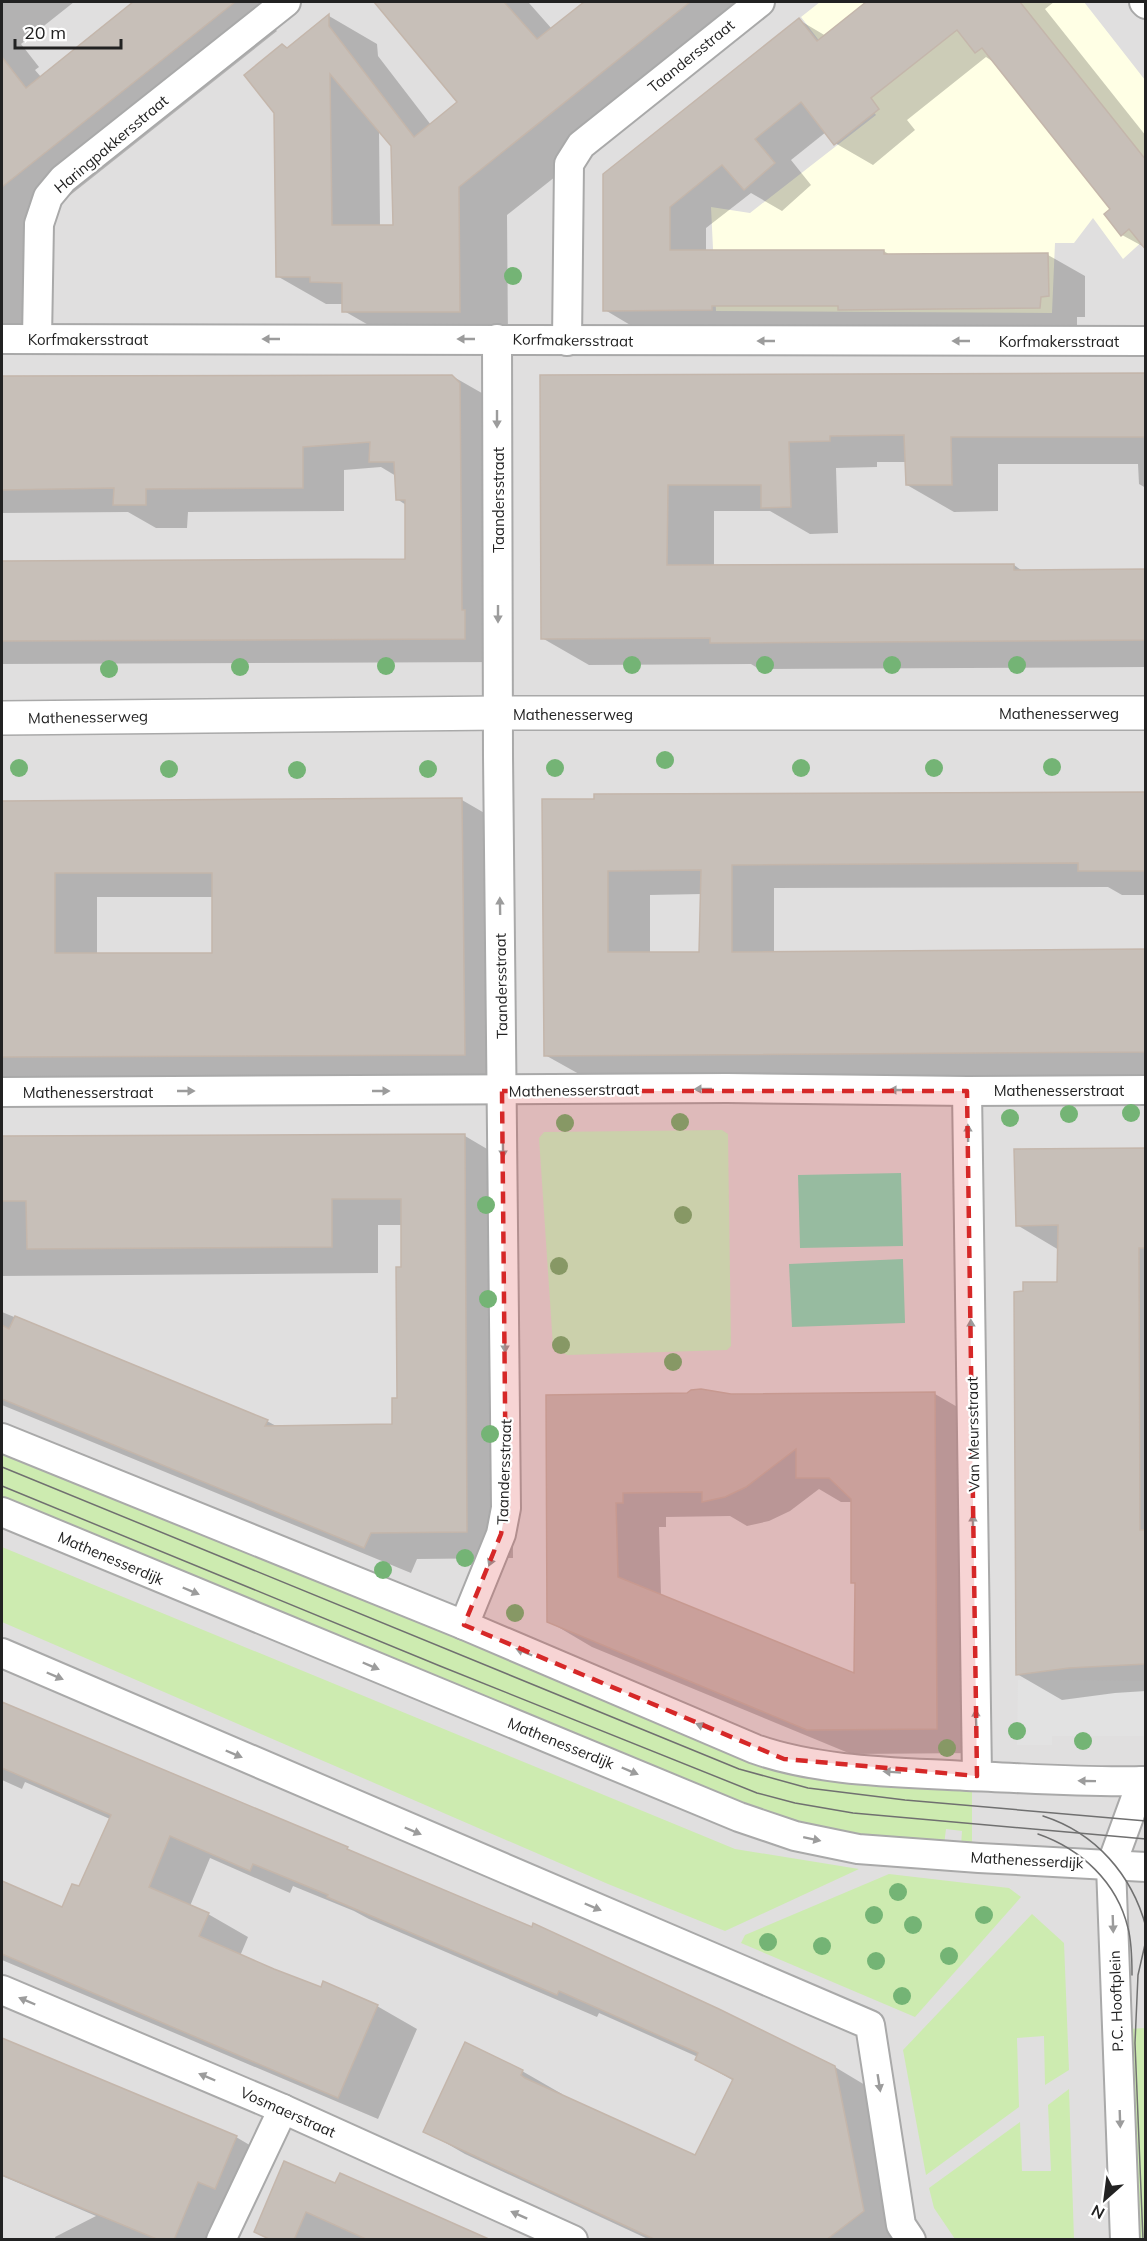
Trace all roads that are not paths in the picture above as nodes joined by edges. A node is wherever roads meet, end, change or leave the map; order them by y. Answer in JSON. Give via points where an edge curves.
{"nodes":[{"id":1,"x":286,"y":2,"type":"edge"},
{"id":2,"x":760,"y":2,"type":"edge"},
{"id":3,"x":2,"y":339,"type":"edge"},
{"id":4,"x":37,"y":339,"type":"junction"},
{"id":5,"x":497,"y":339,"type":"junction"},
{"id":6,"x":567,"y":341,"type":"junction"},
{"id":7,"x":1146,"y":341,"type":"edge"},
{"id":8,"x":499,"y":713,"type":"junction"},
{"id":9,"x":1146,"y":713,"type":"edge"},
{"id":10,"x":2,"y":718,"type":"edge"},
{"id":11,"x":1146,"y":1089,"type":"edge"},
{"id":12,"x":502,"y":1091,"type":"junction"},
{"id":13,"x":967,"y":1091,"type":"junction"},
{"id":14,"x":2,"y":1092,"type":"edge"},
{"id":15,"x":2,"y":1438,"type":"edge"},
{"id":16,"x":2,"y":1512,"type":"edge"},
{"id":17,"x":464,"y":1625,"type":"junction"},
{"id":18,"x":2,"y":1653,"type":"edge"},
{"id":19,"x":978,"y":1776,"type":"junction"},
{"id":20,"x":1144,"y":1786,"type":"edge"},
{"id":21,"x":1111,"y":1866,"type":"junction"},
{"id":22,"x":1146,"y":1867,"type":"edge"},
{"id":23,"x":2,"y":1990,"type":"edge"},
{"id":24,"x":284,"y":2109,"type":"junction"},
{"id":25,"x":898,"y":2235,"type":"edge"},
{"id":26,"x":222,"y":2240,"type":"edge"},
{"id":27,"x":573,"y":2240,"type":"edge"},
{"id":28,"x":1125,"y":2240,"type":"edge"}],
"edges":[{"from":1,"to":4,"type":"street","name":"Haringpakkersstraat","via":[[63,179],[48,197],[39,224]]},
{"from":2,"to":6,"type":"street","name":"Taandersstraat","via":[[589,138],[569,164]]},
{"from":3,"to":4,"type":"street","name":"Korfmakersstraat"},
{"from":5,"to":4,"type":"street","name":"Korfmakersstraat","one_way":true},
{"from":5,"to":6,"type":"street","name":"Korfmakersstraat"},
{"from":5,"to":8,"type":"street","name":"Taandersstraat","one_way":true},
{"from":7,"to":6,"type":"street","name":"Korfmakersstraat","one_way":true},
{"from":8,"to":9,"type":"street","name":"Mathenesserweg"},
{"from":8,"to":10,"type":"street","name":"Mathenesserweg"},
{"from":12,"to":8,"type":"street","name":"Taandersstraat","one_way":true},
{"from":11,"to":13,"type":"street","name":"Mathenesserstraat"},
{"from":13,"to":12,"type":"street","name":"Mathenesserstraat","one_way":true},
{"from":14,"to":12,"type":"street","name":"Mathenesserstraat","one_way":true},
{"from":12,"to":17,"type":"street","name":"Taandersstraat","one_way":true,"via":[[506,1508],[501,1534]]},
{"from":19,"to":13,"type":"street","name":"Van Meursstraat","one_way":true},
{"from":15,"to":17,"type":"street"},
{"from":16,"to":21,"type":"street","name":"Mathenesserdijk","one_way":true,"via":[[739,1817],[795,1836],[858,1849]]},
{"from":19,"to":17,"type":"street","one_way":true,"via":[[890,1772],[784,1759]]},
{"from":18,"to":25,"type":"street","one_way":true,"via":[[870,2025]]},
{"from":20,"to":19,"type":"street","one_way":true},
{"from":20,"to":21,"type":"street","name":"P.C. Hooftplein"},
{"from":21,"to":22,"type":"street","name":"Mathenesserdijk"},
{"from":21,"to":28,"type":"street","name":"P.C. Hooftplein","one_way":true},
{"from":24,"to":23,"type":"street","name":"Vosmaerstraat","one_way":true},
{"from":24,"to":26,"type":"street"},
{"from":27,"to":24,"type":"street","name":"Vosmaerstraat","one_way":true}]}
